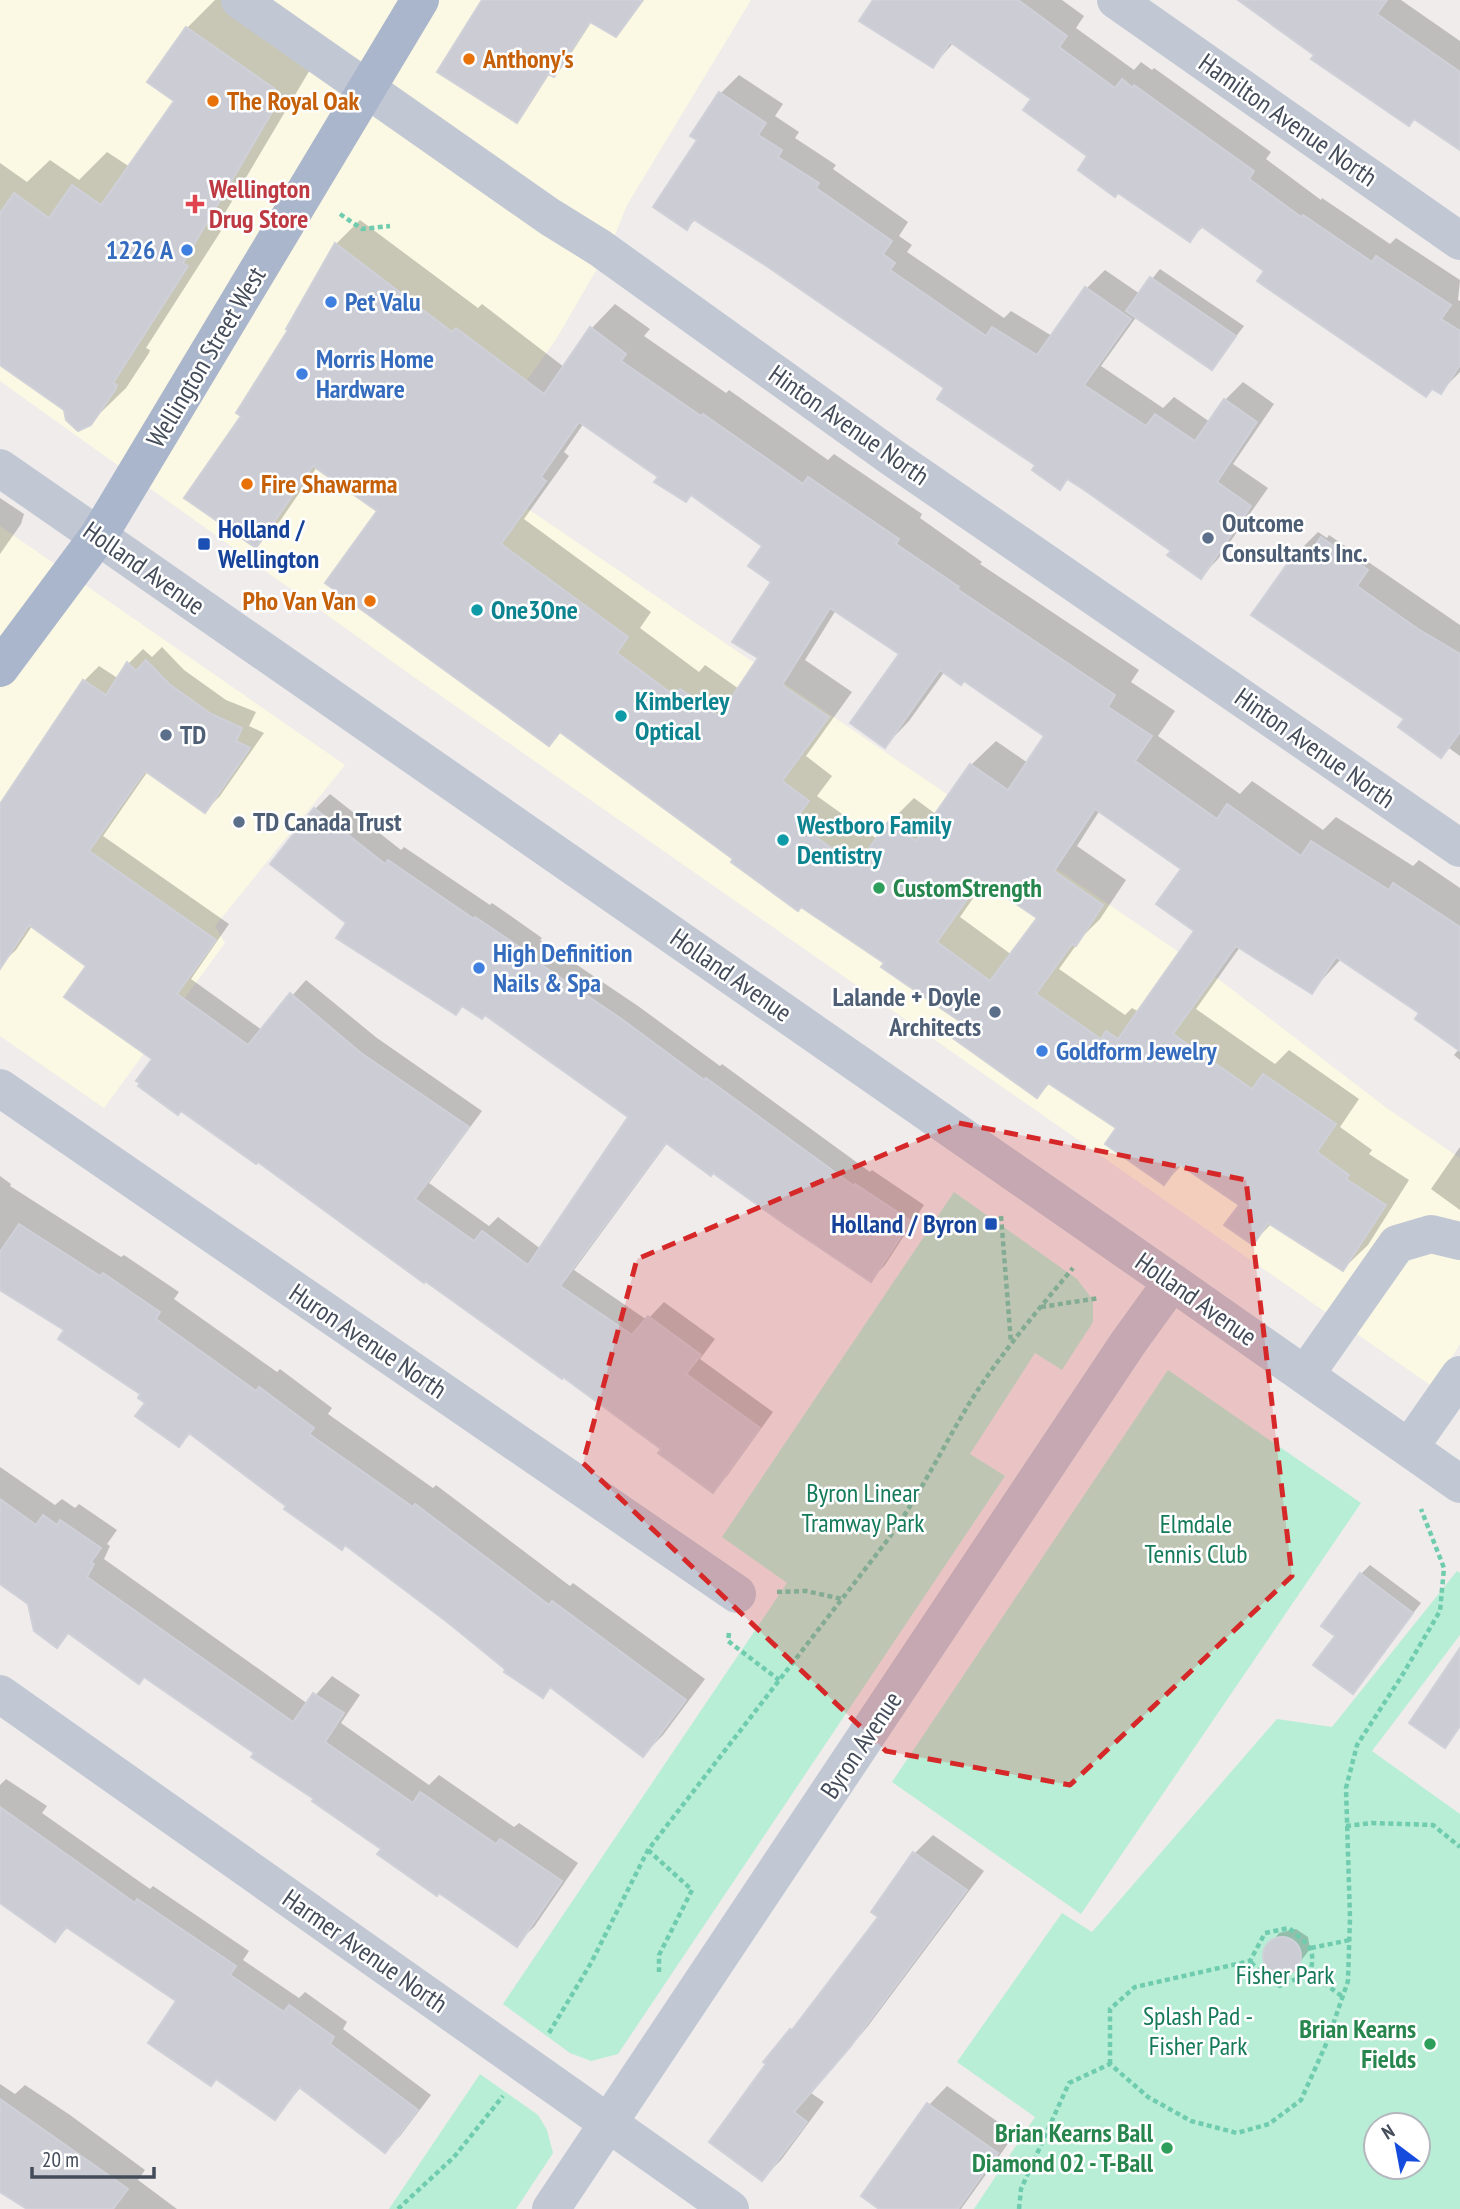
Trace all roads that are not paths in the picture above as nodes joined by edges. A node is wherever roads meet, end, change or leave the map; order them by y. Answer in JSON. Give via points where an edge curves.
{"nodes":[{"id":1,"x":240,"y":0,"type":"edge"},
{"id":2,"x":420,"y":0,"type":"edge"},
{"id":3,"x":1116,"y":0,"type":"edge"},
{"id":4,"x":366,"y":89,"type":"junction"},
{"id":5,"x":1460,"y":241,"type":"edge"},
{"id":6,"x":0,"y":468,"type":"edge"},
{"id":7,"x":99,"y":536,"type":"junction"},
{"id":8,"x":0,"y":668,"type":"edge"},
{"id":9,"x":1460,"y":848,"type":"edge"},
{"id":10,"x":0,"y":1088,"type":"edge"},
{"id":11,"x":1460,"y":1241,"type":"edge"},
{"id":12,"x":1172,"y":1282,"type":"junction"},
{"id":13,"x":1305,"y":1376,"type":"junction"},
{"id":14,"x":1460,"y":1376,"type":"edge"},
{"id":15,"x":1409,"y":1448,"type":"junction"},
{"id":16,"x":1460,"y":1484,"type":"edge"},
{"id":17,"x":737,"y":1594,"type":"road end"},
{"id":18,"x":0,"y":1693,"type":"edge"},
{"id":19,"x":608,"y":2124,"type":"junction"},
{"id":20,"x":551,"y":2209,"type":"edge"},
{"id":21,"x":730,"y":2209,"type":"edge"}],
"edges":[{"from":1,"to":4,"type":"street","name":"Hinton Avenue North"},
{"from":2,"to":4,"type":"main road","name":"Wellington Street West"},
{"from":3,"to":5,"type":"street","name":"Hamilton Avenue North"},
{"from":4,"to":7,"type":"main road","name":"Wellington Street West"},
{"from":4,"to":9,"type":"street","name":"Hinton Avenue North"},
{"from":6,"to":7,"type":"street","name":"Holland Avenue"},
{"from":7,"to":8,"type":"main road","name":"Wellington Street West"},
{"from":7,"to":12,"type":"street","name":"Holland Avenue"},
{"from":10,"to":17,"type":"street","name":"Huron Avenue North"},
{"from":11,"to":13,"type":"street","via":[[1431,1234],[1397,1244]]},
{"from":12,"to":13,"type":"street","name":"Holland Avenue"},
{"from":12,"to":19,"type":"street","name":"Byron Avenue"},
{"from":13,"to":15,"type":"street","name":"Holland Avenue"},
{"from":14,"to":15,"type":"street"},
{"from":15,"to":16,"type":"street","name":"Holland Avenue"},
{"from":18,"to":19,"type":"street","name":"Harmer Avenue North"},
{"from":19,"to":20,"type":"street","name":"Byron Avenue"},
{"from":19,"to":21,"type":"street","name":"Harmer Avenue North"}]}
